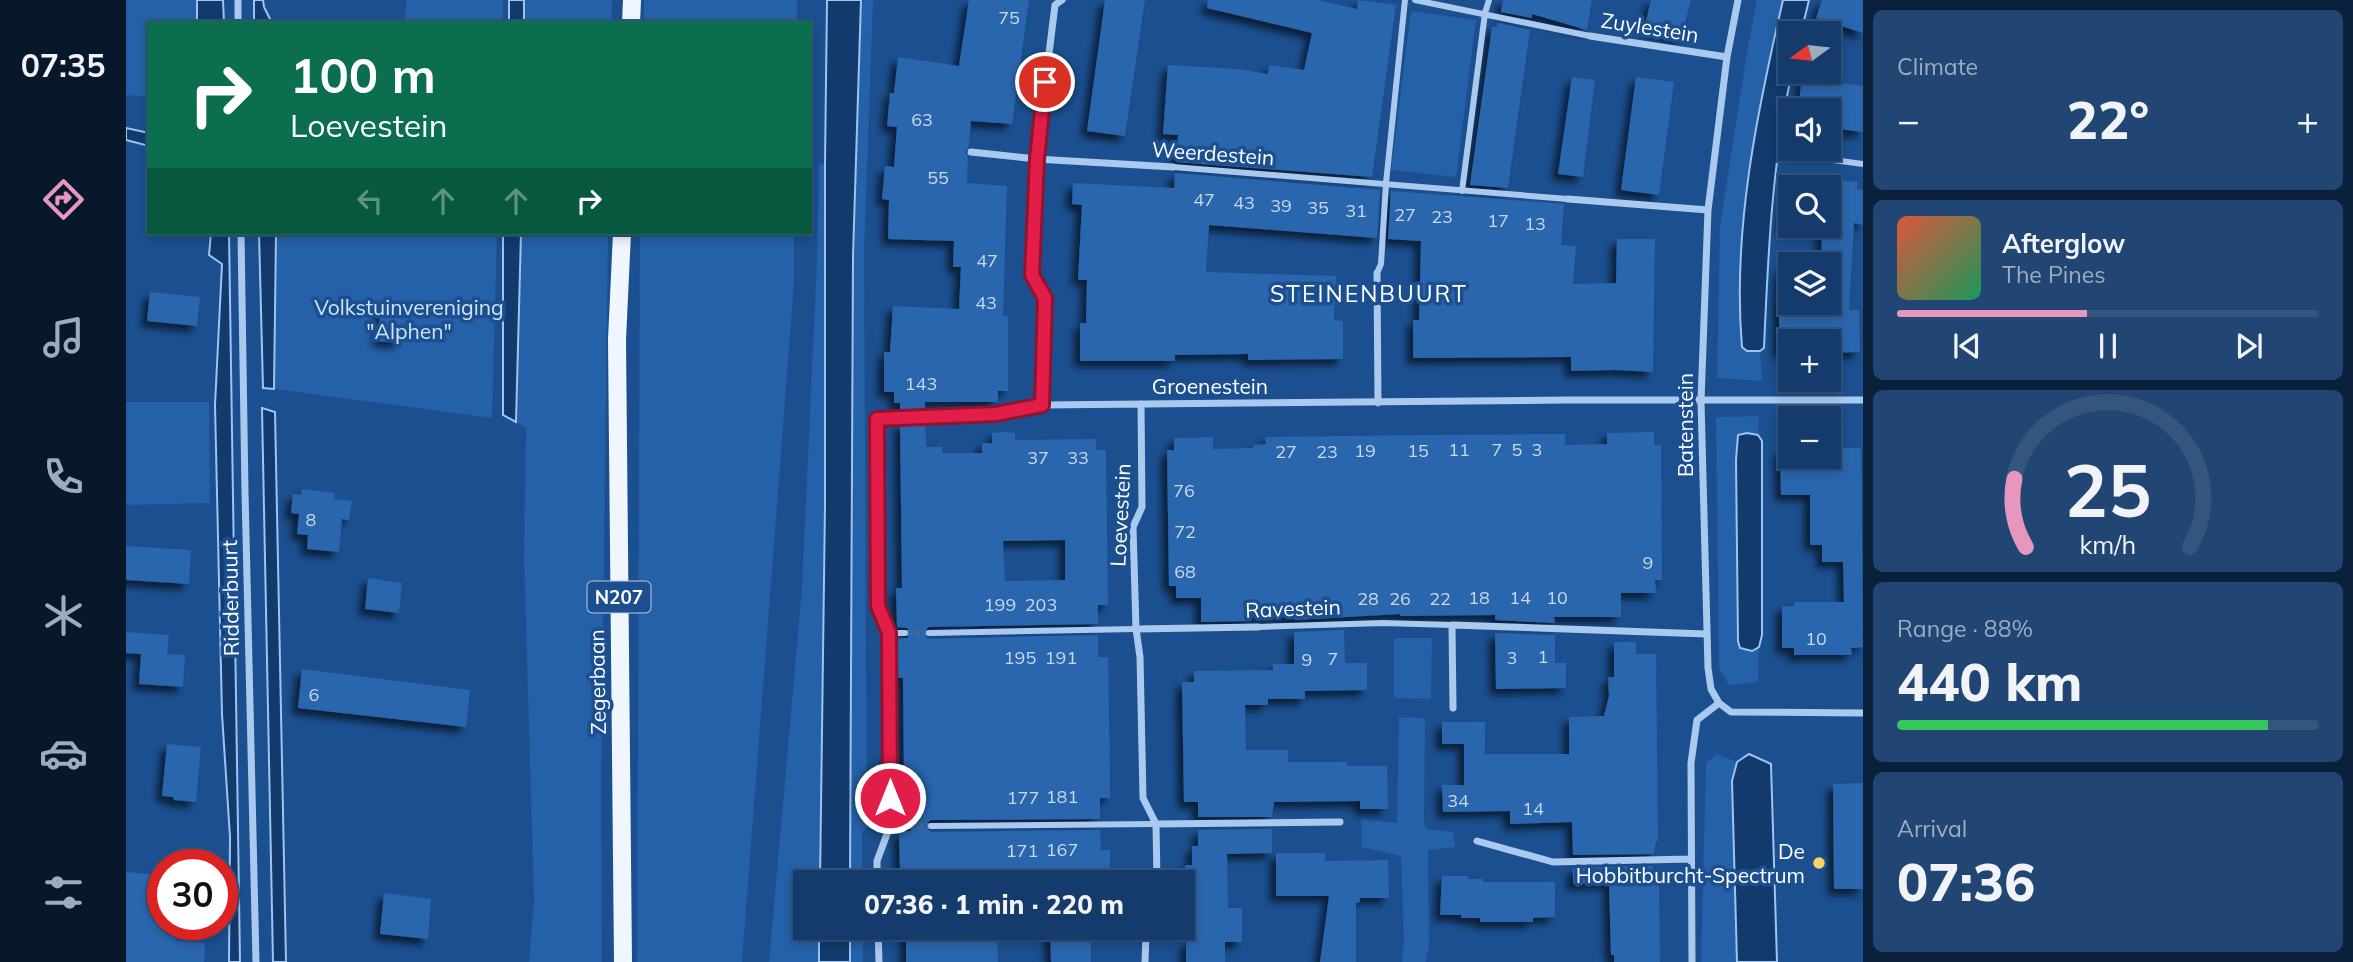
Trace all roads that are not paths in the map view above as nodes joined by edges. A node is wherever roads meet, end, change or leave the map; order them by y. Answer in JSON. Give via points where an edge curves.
{"nodes":[{"id":1,"x":238,"y":0,"type":"edge"},
{"id":2,"x":632,"y":0,"type":"edge"},
{"id":3,"x":1062,"y":0,"type":"edge"},
{"id":4,"x":1405,"y":0,"type":"edge"},
{"id":5,"x":1415,"y":0,"type":"edge"},
{"id":6,"x":1489,"y":0,"type":"edge"},
{"id":7,"x":1738,"y":0,"type":"edge"},
{"id":8,"x":1485,"y":13,"type":"junction"},
{"id":9,"x":238,"y":21,"type":"edge"},
{"id":10,"x":631,"y":21,"type":"edge"},
{"id":11,"x":1590,"y":36,"type":"joint"},
{"id":12,"x":1727,"y":57,"type":"junction"},
{"id":13,"x":971,"y":152,"type":"dead end"},
{"id":14,"x":1037,"y":159,"type":"junction"},
{"id":15,"x":1841,"y":161,"type":"edge"},
{"id":16,"x":1863,"y":164,"type":"edge"},
{"id":17,"x":1173,"y":167,"type":"joint"},
{"id":18,"x":1386,"y":183,"type":"junction"},
{"id":19,"x":1462,"y":191,"type":"junction"},
{"id":20,"x":1568,"y":199,"type":"joint"},
{"id":21,"x":1708,"y":210,"type":"junction"},
{"id":22,"x":241,"y":235,"type":"edge"},
{"id":23,"x":622,"y":235,"type":"edge"},
{"id":24,"x":1377,"y":273,"type":"joint"},
{"id":25,"x":1863,"y":400,"type":"edge"},
{"id":26,"x":1700,"y":401,"type":"junction"},
{"id":27,"x":1378,"y":403,"type":"junction"},
{"id":28,"x":1141,"y":404,"type":"junction"},
{"id":29,"x":1042,"y":405,"type":"junction"},
{"id":30,"x":1452,"y":625,"type":"junction"},
{"id":31,"x":1258,"y":627,"type":"joint"},
{"id":32,"x":1136,"y":629,"type":"junction"},
{"id":33,"x":889,"y":633,"type":"junction"},
{"id":34,"x":905,"y":633,"type":"tunnel mouth"},
{"id":35,"x":929,"y":633,"type":"tunnel mouth"},
{"id":36,"x":1706,"y":634,"type":"junction"},
{"id":37,"x":1719,"y":703,"type":"junction"},
{"id":38,"x":1453,"y":708,"type":"dead end"},
{"id":39,"x":1863,"y":713,"type":"edge"},
{"id":40,"x":1340,"y":822,"type":"dead end"},
{"id":41,"x":1156,"y":824,"type":"junction"},
{"id":42,"x":890,"y":826,"type":"junction"},
{"id":43,"x":908,"y":826,"type":"tunnel mouth"},
{"id":44,"x":931,"y":826,"type":"tunnel mouth"},
{"id":45,"x":1477,"y":841,"type":"dead end"},
{"id":46,"x":1691,"y":859,"type":"junction"},
{"id":47,"x":877,"y":870,"type":"edge"},
{"id":48,"x":1157,"y":870,"type":"edge"},
{"id":49,"x":878,"y":940,"type":"edge"},
{"id":50,"x":1146,"y":940,"type":"edge"},
{"id":51,"x":256,"y":962,"type":"edge"},
{"id":52,"x":623,"y":962,"type":"edge"},
{"id":53,"x":879,"y":962,"type":"edge"},
{"id":54,"x":1145,"y":962,"type":"edge"},
{"id":55,"x":1692,"y":962,"type":"edge"}],
"edges":[{"from":1,"to":9,"type":"street"},
{"from":2,"to":10,"type":"main road"},
{"from":3,"to":14,"type":"street","via":[[1055,5]]},
{"from":4,"to":18,"type":"street"},
{"from":5,"to":8,"type":"street","name":"Zuylestein"},
{"from":6,"to":8,"type":"street"},
{"from":7,"to":12,"type":"street","name":"Batenstein"},
{"from":8,"to":11,"type":"street","name":"Zuylestein"},
{"from":8,"to":19,"type":"street"},
{"from":11,"to":12,"type":"street","name":"Zuylestein"},
{"from":12,"to":21,"type":"street","name":"Batenstein"},
{"from":13,"to":14,"type":"street"},
{"from":14,"to":17,"type":"street","name":"Weerdestein"},
{"from":14,"to":29,"type":"street","via":[[1032,275],[1045,298]]},
{"from":15,"to":16,"type":"street"},
{"from":17,"to":18,"type":"street","name":"Weerdestein"},
{"from":18,"to":19,"type":"street","name":"Weerdestein"},
{"from":18,"to":24,"type":"street"},
{"from":19,"to":20,"type":"street","name":"Weerdestein"},
{"from":20,"to":21,"type":"street","name":"Weerdestein"},
{"from":21,"to":26,"type":"street","name":"Batenstein"},
{"from":22,"to":51,"type":"street","name":"Ridderbuurt"},
{"from":23,"to":52,"type":"main road","name":"Zegerbaan","number":"N207","via":[[617,340]]},
{"from":24,"to":27,"type":"street"},
{"from":25,"to":26,"type":"street","name":"Groenestein"},
{"from":26,"to":27,"type":"street","name":"Groenestein"},
{"from":26,"to":36,"type":"street","name":"Batenstein"},
{"from":27,"to":28,"type":"street","name":"Groenestein"},
{"from":28,"to":29,"type":"street","name":"Groenestein"},
{"from":28,"to":32,"type":"street","name":"Loevestein","via":[[1142,507],[1133,527]]},
{"from":29,"to":33,"type":"street","name":"Groenestein","via":[[996,414],[877,419],[878,606]]},
{"from":30,"to":31,"type":"street","name":"Ravestein"},
{"from":30,"to":36,"type":"street","name":"Ravestein"},
{"from":30,"to":38,"type":"street"},
{"from":31,"to":32,"type":"street","name":"Ravestein"},
{"from":32,"to":35,"type":"street"},
{"from":32,"to":41,"type":"street","name":"Loevestein","via":[[1143,798]]},
{"from":33,"to":34,"type":"street"},
{"from":33,"to":42,"type":"street"},
{"from":36,"to":37,"type":"street","name":"Batenstein","via":[[1712,689]]},
{"from":37,"to":39,"type":"street","via":[[1731,712]]},
{"from":37,"to":46,"type":"street","via":[[1697,720],[1691,763]]},
{"from":40,"to":41,"type":"street"},
{"from":41,"to":44,"type":"street"},
{"from":41,"to":48,"type":"street","name":"Loevestein"},
{"from":42,"to":43,"type":"street"},
{"from":42,"to":47,"type":"street"},
{"from":45,"to":46,"type":"street","via":[[1553,862]]},
{"from":46,"to":55,"type":"street"},
{"from":49,"to":53,"type":"street"},
{"from":50,"to":54,"type":"street"}]}
